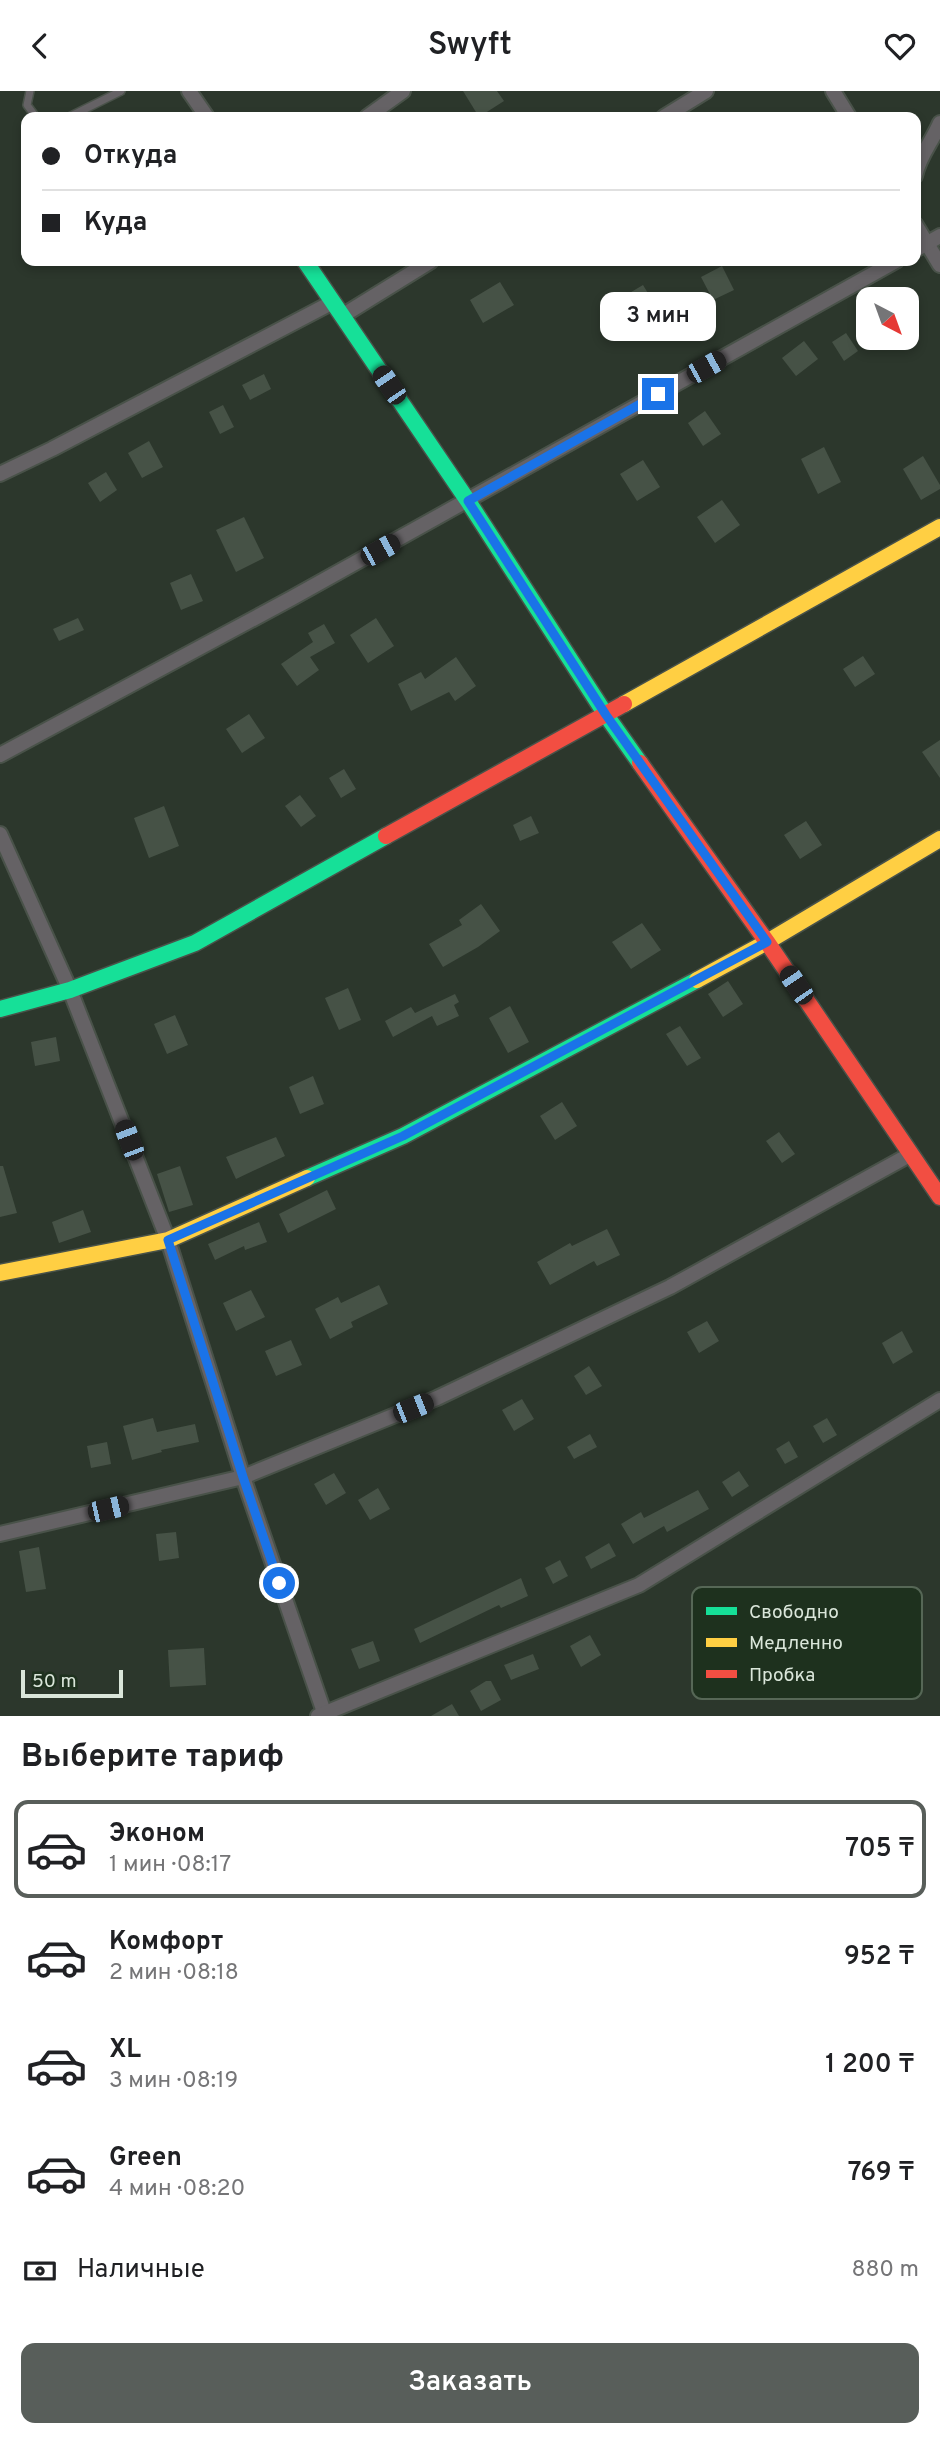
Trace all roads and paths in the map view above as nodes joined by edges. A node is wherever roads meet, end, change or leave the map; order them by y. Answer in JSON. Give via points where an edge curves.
{"nodes":[{"id":1,"x":30,"y":91,"type":"edge"},
{"id":2,"x":121,"y":91,"type":"edge"},
{"id":3,"x":189,"y":91,"type":"edge"},
{"id":4,"x":403,"y":91,"type":"edge"},
{"id":5,"x":706,"y":91,"type":"edge"},
{"id":6,"x":833,"y":91,"type":"edge"},
{"id":7,"x":32,"y":112,"type":"edge"},
{"id":8,"x":79,"y":112,"type":"edge"},
{"id":9,"x":204,"y":112,"type":"edge"},
{"id":10,"x":374,"y":112,"type":"edge"},
{"id":11,"x":672,"y":112,"type":"edge"},
{"id":12,"x":846,"y":112,"type":"edge"},
{"id":13,"x":940,"y":123,"type":"edge"},
{"id":14,"x":921,"y":156,"type":"edge"},
{"id":15,"x":927,"y":243,"type":"edge"},
{"id":16,"x":940,"y":265,"type":"edge"},
{"id":17,"x":308,"y":266,"type":"edge"},
{"id":18,"x":421,"y":266,"type":"edge"},
{"id":19,"x":887,"y":266,"type":"edge"},
{"id":20,"x":338,"y":309,"type":"junction"},
{"id":21,"x":0,"y":474,"type":"edge"},
{"id":22,"x":468,"y":501,"type":"junction"},
{"id":23,"x":940,"y":527,"type":"edge"},
{"id":24,"x":606,"y":715,"type":"junction"},
{"id":25,"x":0,"y":755,"type":"edge"},
{"id":26,"x":0,"y":834,"type":"edge"},
{"id":27,"x":940,"y":839,"type":"edge"},
{"id":28,"x":767,"y":942,"type":"junction"},
{"id":29,"x":70,"y":990,"type":"junction"},
{"id":30,"x":0,"y":1009,"type":"edge"},
{"id":31,"x":911,"y":1154,"type":"junction"},
{"id":32,"x":940,"y":1197,"type":"edge"},
{"id":33,"x":168,"y":1240,"type":"junction"},
{"id":34,"x":0,"y":1273,"type":"edge"},
{"id":35,"x":940,"y":1400,"type":"edge"},
{"id":36,"x":243,"y":1477,"type":"junction"},
{"id":37,"x":0,"y":1534,"type":"edge"},
{"id":38,"x":323,"y":1716,"type":"edge"}],
"edges":[{"from":1,"to":7,"type":"lane","via":[[27,105]]},
{"from":2,"to":8,"type":"lane"},
{"from":3,"to":9,"type":"street"},
{"from":4,"to":10,"type":"street"},
{"from":5,"to":11,"type":"street"},
{"from":6,"to":12,"type":"street"},
{"from":13,"to":14,"type":"street"},
{"from":15,"to":16,"type":"street"},
{"from":17,"to":20,"type":"street"},
{"from":18,"to":20,"type":"street"},
{"from":19,"to":22,"type":"street"},
{"from":20,"to":21,"type":"street"},
{"from":20,"to":22,"type":"street"},
{"from":22,"to":24,"type":"street"},
{"from":22,"to":25,"type":"street"},
{"from":23,"to":24,"type":"street"},
{"from":24,"to":28,"type":"street"},
{"from":24,"to":29,"type":"street","via":[[195,943]]},
{"from":26,"to":29,"type":"street"},
{"from":27,"to":28,"type":"street"},
{"from":28,"to":31,"type":"street"},
{"from":28,"to":33,"type":"street","via":[[403,1136]]},
{"from":29,"to":30,"type":"street"},
{"from":29,"to":33,"type":"street"},
{"from":31,"to":32,"type":"street"},
{"from":31,"to":36,"type":"street","via":[[670,1287],[437,1398]]},
{"from":33,"to":34,"type":"street"},
{"from":33,"to":36,"type":"street"},
{"from":35,"to":38,"type":"street","via":[[639,1585]]},
{"from":36,"to":37,"type":"street"},
{"from":36,"to":38,"type":"street"}]}
